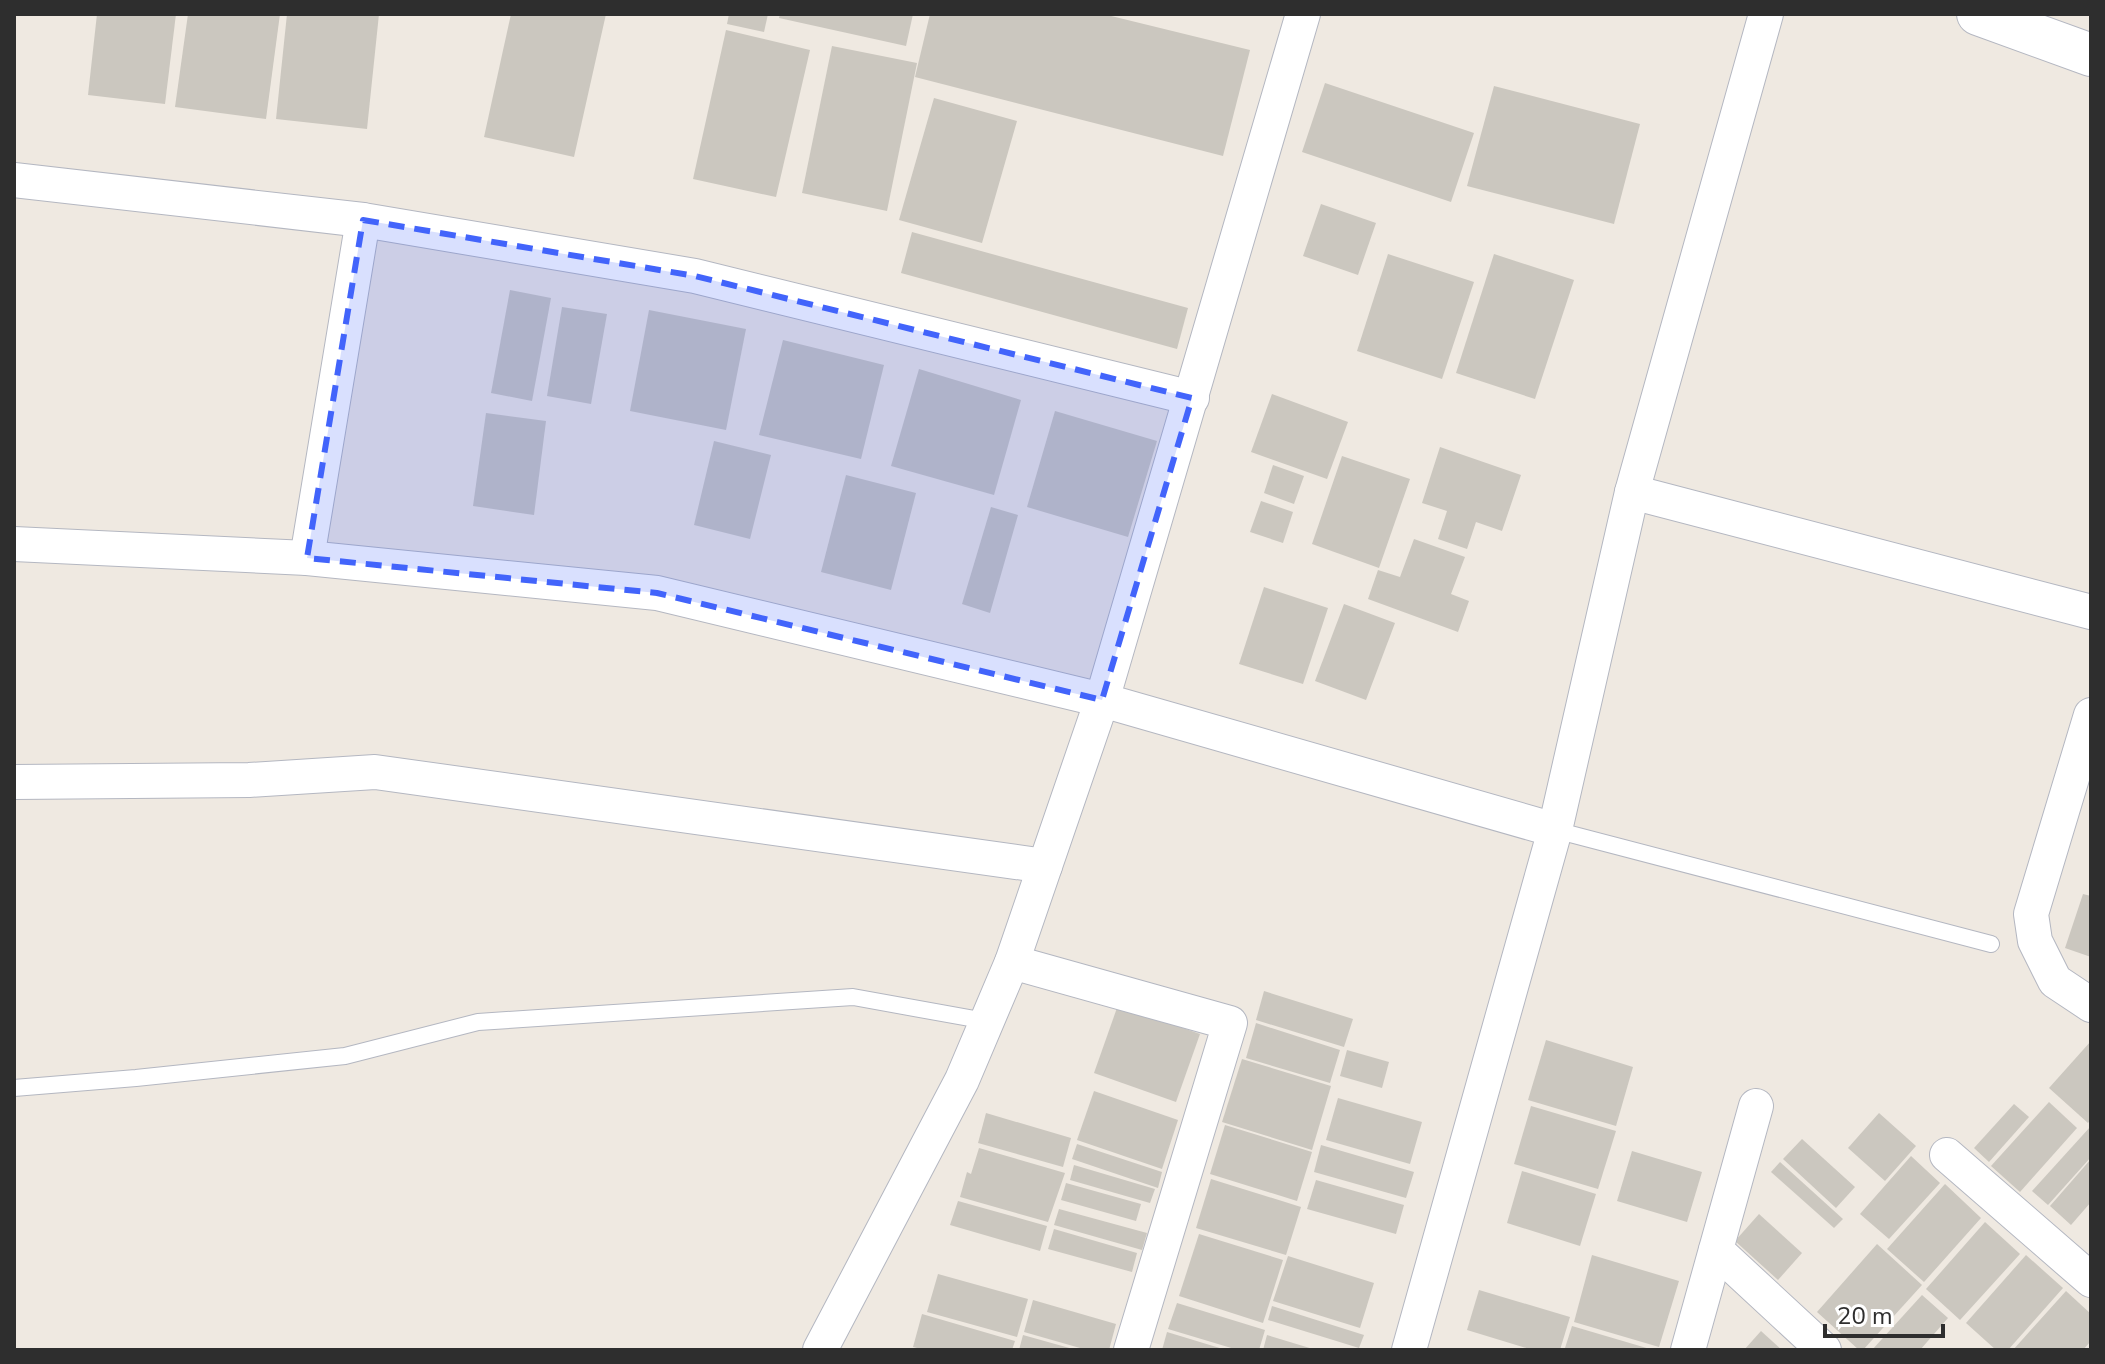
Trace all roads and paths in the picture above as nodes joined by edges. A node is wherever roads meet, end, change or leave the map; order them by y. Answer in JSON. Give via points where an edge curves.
{"nodes":[{"id":1,"x":1303,"y":14,"type":"edge"},
{"id":2,"x":1766,"y":14,"type":"edge"},
{"id":3,"x":1978,"y":14,"type":"edge"},
{"id":4,"x":2091,"y":55,"type":"edge"},
{"id":5,"x":14,"y":180,"type":"edge"},
{"id":6,"x":363,"y":220,"type":"junction"},
{"id":7,"x":1192,"y":398,"type":"junction"},
{"id":8,"x":1632,"y":492,"type":"junction"},
{"id":9,"x":14,"y":544,"type":"edge"},
{"id":10,"x":307,"y":558,"type":"junction"},
{"id":11,"x":2091,"y":612,"type":"edge"},
{"id":12,"x":1102,"y":700,"type":"junction"},
{"id":13,"x":2091,"y":715,"type":"edge"},
{"id":14,"x":14,"y":782,"type":"edge"},
{"id":15,"x":1555,"y":830,"type":"junction"},
{"id":16,"x":1045,"y":866,"type":"junction"},
{"id":17,"x":1991,"y":944,"type":"dead end"},
{"id":18,"x":1012,"y":962,"type":"junction"},
{"id":19,"x":2091,"y":1005,"type":"edge"},
{"id":20,"x":986,"y":1021,"type":"junction"},
{"id":21,"x":14,"y":1088,"type":"edge"},
{"id":22,"x":1756,"y":1106,"type":"dead end"},
{"id":23,"x":1947,"y":1155,"type":"dead end"},
{"id":24,"x":1716,"y":1250,"type":"junction"},
{"id":25,"x":2091,"y":1280,"type":"edge"},
{"id":26,"x":820,"y":1350,"type":"edge"},
{"id":27,"x":1131,"y":1350,"type":"edge"},
{"id":28,"x":1409,"y":1350,"type":"edge"},
{"id":29,"x":1688,"y":1350,"type":"edge"},
{"id":30,"x":1824,"y":1350,"type":"edge"}],
"edges":[{"from":1,"to":7,"type":"street"},
{"from":2,"to":8,"type":"street"},
{"from":3,"to":4,"type":"street"},
{"from":5,"to":6,"type":"street"},
{"from":6,"to":7,"type":"street","via":[[695,276]]},
{"from":6,"to":10,"type":"street"},
{"from":7,"to":12,"type":"street"},
{"from":8,"to":11,"type":"street"},
{"from":8,"to":15,"type":"street"},
{"from":9,"to":10,"type":"street"},
{"from":10,"to":12,"type":"street","via":[[657,593]]},
{"from":12,"to":15,"type":"street"},
{"from":12,"to":16,"type":"street"},
{"from":13,"to":19,"type":"street","via":[[2031,914],[2035,941],[2055,981]]},
{"from":14,"to":16,"type":"street","via":[[249,780],[375,772]]},
{"from":15,"to":17,"type":"lane"},
{"from":15,"to":28,"type":"street"},
{"from":16,"to":18,"type":"street"},
{"from":18,"to":20,"type":"street"},
{"from":18,"to":27,"type":"street","via":[[1230,1023]]},
{"from":20,"to":21,"type":"lane","via":[[853,997],[478,1022],[345,1056]]},
{"from":20,"to":26,"type":"street","via":[[962,1080]]},
{"from":22,"to":24,"type":"street"},
{"from":23,"to":25,"type":"street"},
{"from":24,"to":29,"type":"street"},
{"from":24,"to":30,"type":"street"}]}
